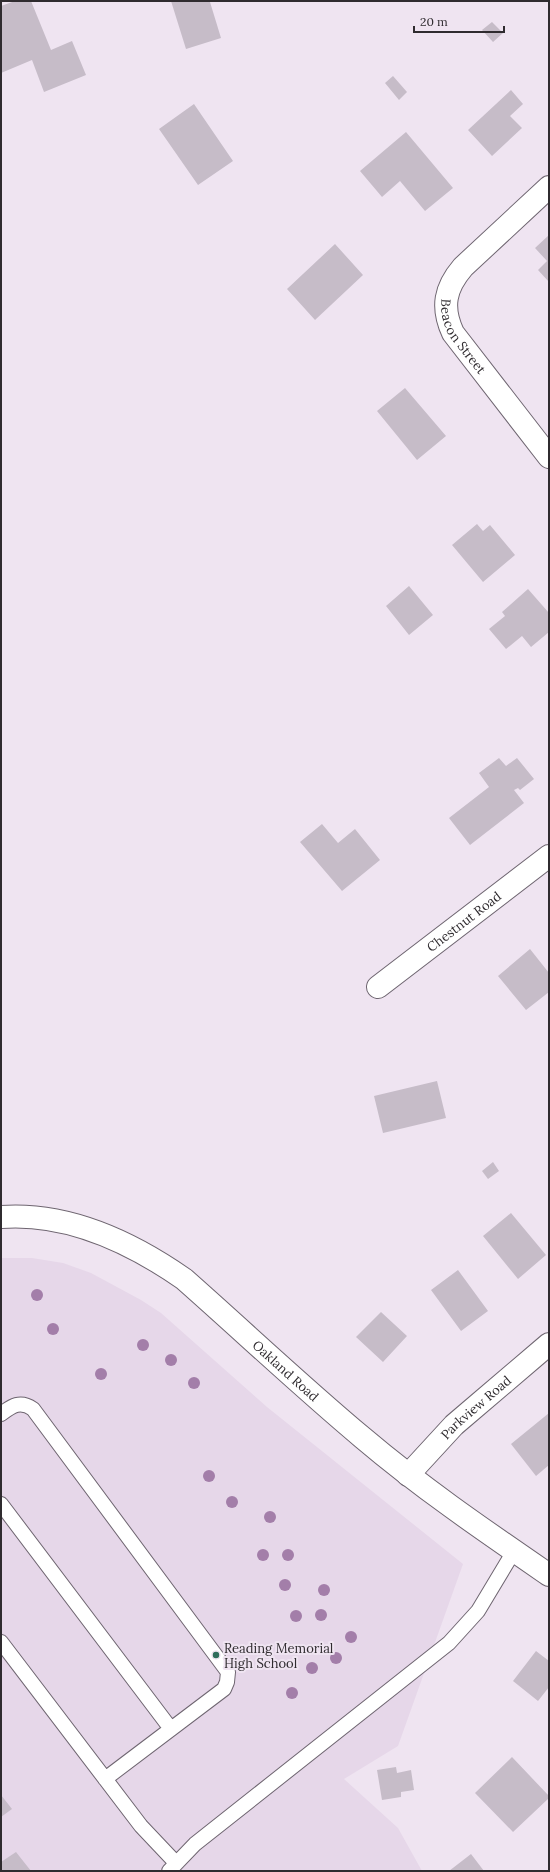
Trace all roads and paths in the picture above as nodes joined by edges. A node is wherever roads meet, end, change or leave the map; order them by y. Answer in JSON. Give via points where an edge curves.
{"nodes":[{"id":1,"x":549,"y":187,"type":"edge"},
{"id":2,"x":549,"y":457,"type":"edge"},
{"id":3,"x":549,"y":856,"type":"edge"},
{"id":4,"x":378,"y":987,"type":"dead end"},
{"id":5,"x":1,"y":1217,"type":"edge"},
{"id":6,"x":549,"y":1344,"type":"edge"},
{"id":7,"x":1,"y":1414,"type":"edge"},
{"id":8,"x":408,"y":1475,"type":"junction"},
{"id":9,"x":1,"y":1504,"type":"edge"},
{"id":10,"x":514,"y":1551,"type":"junction"},
{"id":11,"x":549,"y":1575,"type":"edge"},
{"id":12,"x":1,"y":1642,"type":"edge"},
{"id":13,"x":171,"y":1729,"type":"junction"},
{"id":14,"x":105,"y":1779,"type":"junction"},
{"id":15,"x":172,"y":1867,"type":"edge"}],
"edges":[{"from":1,"to":2,"type":"street","name":"Beacon Street","via":[[458,273],[445,303],[453,333]]},
{"from":3,"to":4,"type":"street","name":"Chestnut Road"},
{"from":5,"to":8,"type":"street","name":"Oakland Road","via":[[47,1220],[81,1226],[128,1244],[163,1264],[184,1279],[362,1438]]},
{"from":6,"to":8,"type":"street","name":"Parkview Road","via":[[454,1425]]},
{"from":7,"to":13,"type":"lane","via":[[13,1405],[27,1405],[32,1409],[227,1669],[228,1679],[224,1688]]},
{"from":8,"to":10,"type":"street","name":"Oakland Road"},
{"from":9,"to":13,"type":"lane"},
{"from":10,"to":11,"type":"street","name":"Oakland Road"},
{"from":10,"to":15,"type":"lane","via":[[478,1611],[449,1643],[214,1829]]},
{"from":12,"to":14,"type":"lane"},
{"from":13,"to":14,"type":"lane"},
{"from":14,"to":15,"type":"lane"}]}
